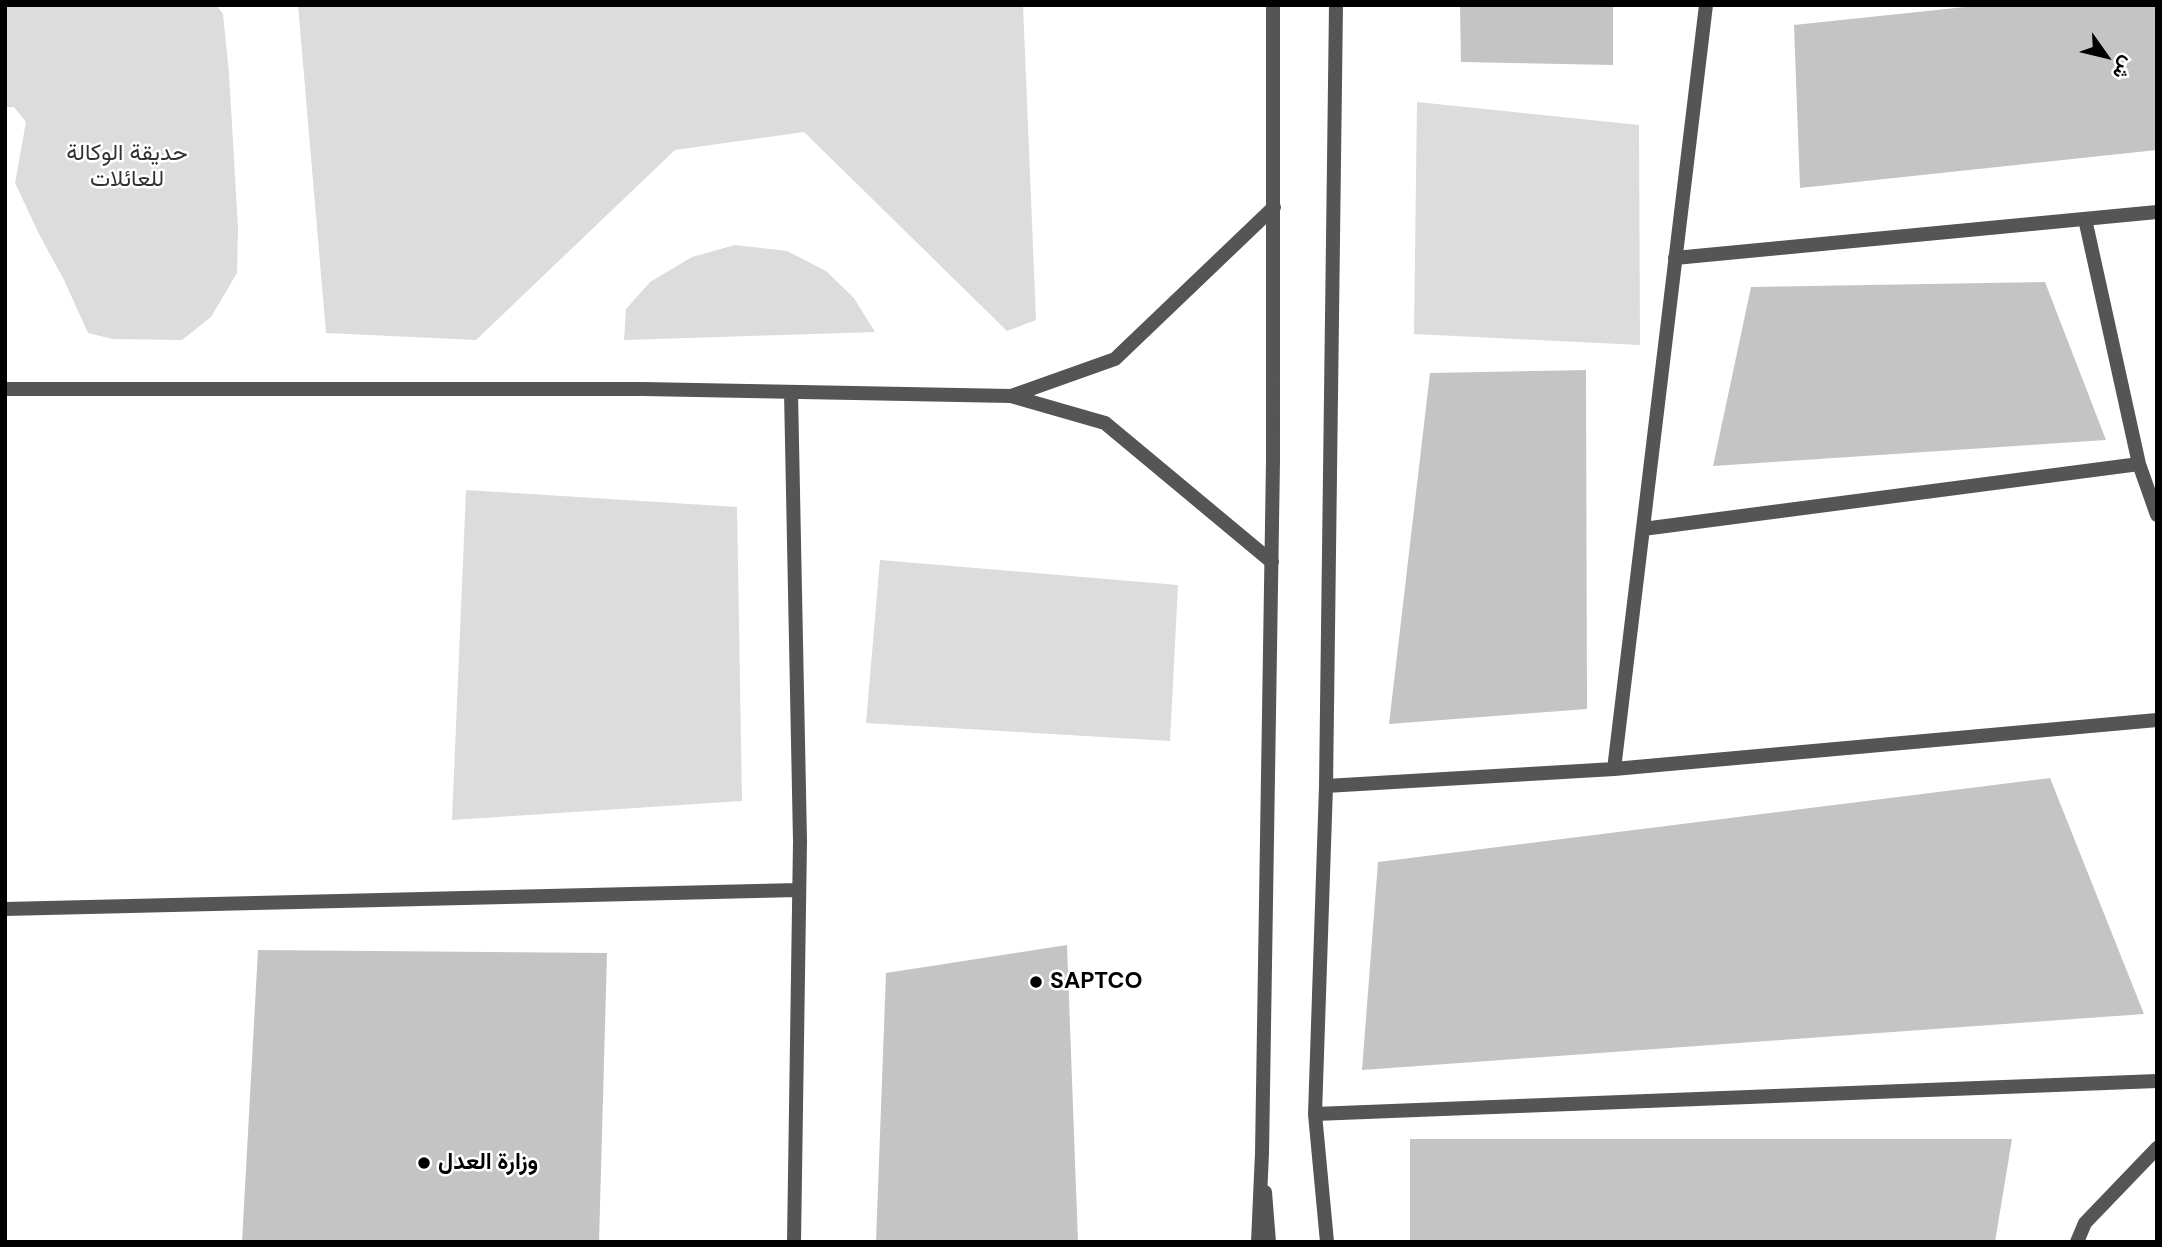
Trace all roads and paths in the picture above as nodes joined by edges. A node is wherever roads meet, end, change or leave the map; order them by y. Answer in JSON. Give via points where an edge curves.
{"nodes":[{"id":1,"x":1273,"y":5,"type":"edge"},
{"id":2,"x":1336,"y":5,"type":"edge"},
{"id":3,"x":1706,"y":5,"type":"edge"},
{"id":4,"x":1274,"y":207,"type":"junction"},
{"id":5,"x":2157,"y":212,"type":"edge"},
{"id":6,"x":2085,"y":219,"type":"junction"},
{"id":7,"x":1675,"y":258,"type":"junction"},
{"id":8,"x":5,"y":389,"type":"edge"},
{"id":9,"x":791,"y":392,"type":"junction"},
{"id":10,"x":1011,"y":396,"type":"junction"},
{"id":11,"x":2139,"y":464,"type":"junction"},
{"id":12,"x":2157,"y":515,"type":"edge"},
{"id":13,"x":1643,"y":529,"type":"junction"},
{"id":14,"x":1272,"y":562,"type":"junction"},
{"id":15,"x":2157,"y":720,"type":"edge"},
{"id":16,"x":1614,"y":769,"type":"junction"},
{"id":17,"x":1326,"y":786,"type":"junction"},
{"id":18,"x":798,"y":890,"type":"junction"},
{"id":19,"x":5,"y":909,"type":"edge"},
{"id":20,"x":2157,"y":1081,"type":"edge"},
{"id":21,"x":1315,"y":1114,"type":"junction"},
{"id":22,"x":2157,"y":1148,"type":"edge"},
{"id":23,"x":1262,"y":1153,"type":"junction"},
{"id":24,"x":794,"y":1242,"type":"edge"},
{"id":25,"x":1258,"y":1242,"type":"edge"},
{"id":26,"x":1269,"y":1242,"type":"edge"},
{"id":27,"x":1327,"y":1242,"type":"edge"},
{"id":28,"x":2077,"y":1242,"type":"edge"}],
"edges":[{"from":1,"to":4,"type":"street"},
{"from":2,"to":17,"type":"street"},
{"from":3,"to":7,"type":"street"},
{"from":4,"to":10,"type":"street","via":[[1115,359]]},
{"from":4,"to":14,"type":"street"},
{"from":5,"to":6,"type":"street"},
{"from":6,"to":7,"type":"street"},
{"from":6,"to":11,"type":"street"},
{"from":7,"to":13,"type":"street"},
{"from":8,"to":9,"type":"street"},
{"from":9,"to":10,"type":"street"},
{"from":9,"to":18,"type":"street"},
{"from":10,"to":14,"type":"street","via":[[1105,423]]},
{"from":11,"to":12,"type":"street"},
{"from":11,"to":13,"type":"street"},
{"from":13,"to":16,"type":"street"},
{"from":14,"to":23,"type":"street"},
{"from":15,"to":16,"type":"street"},
{"from":16,"to":17,"type":"street"},
{"from":17,"to":21,"type":"street"},
{"from":18,"to":19,"type":"street"},
{"from":18,"to":24,"type":"street"},
{"from":20,"to":21,"type":"street"},
{"from":21,"to":27,"type":"street"},
{"from":22,"to":28,"type":"street","via":[[2085,1223]]},
{"from":23,"to":25,"type":"street"},
{"from":23,"to":26,"type":"street"}]}
